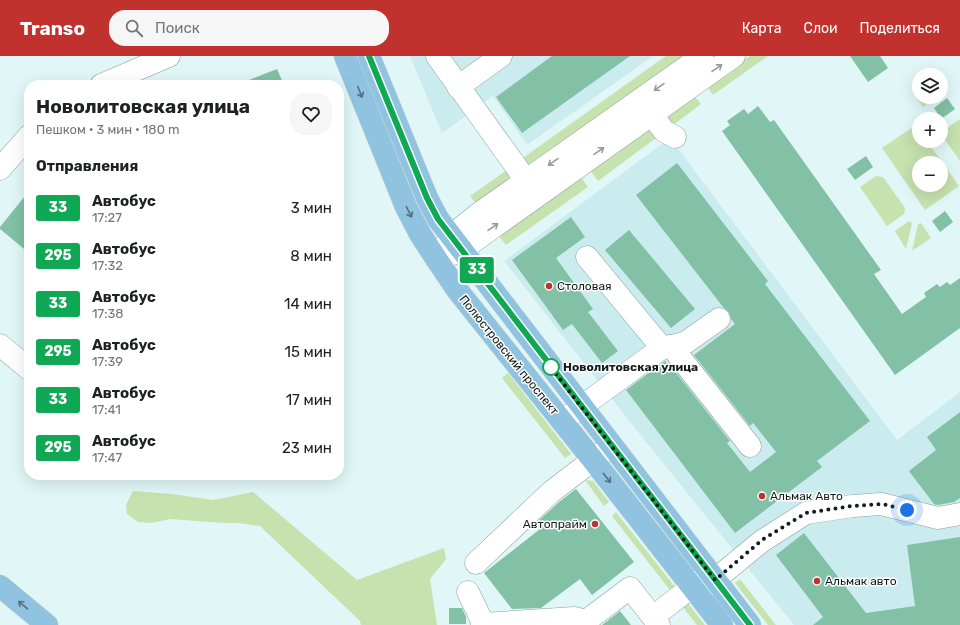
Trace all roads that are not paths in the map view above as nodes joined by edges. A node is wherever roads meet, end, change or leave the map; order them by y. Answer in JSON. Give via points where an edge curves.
{"nodes":[{"id":1,"x":169,"y":56,"type":"edge"},
{"id":2,"x":345,"y":56,"type":"edge"},
{"id":3,"x":369,"y":56,"type":"edge"},
{"id":4,"x":437,"y":56,"type":"edge"},
{"id":5,"x":501,"y":56,"type":"edge"},
{"id":6,"x":702,"y":56,"type":"edge"},
{"id":7,"x":734,"y":56,"type":"edge"},
{"id":8,"x":689,"y":76,"type":"junction"},
{"id":9,"x":113,"y":80,"type":"edge"},
{"id":10,"x":458,"y":87,"type":"junction"},
{"id":11,"x":646,"y":107,"type":"junction"},
{"id":12,"x":675,"y":137,"type":"dead end"},
{"id":13,"x":24,"y":143,"type":"edge"},
{"id":14,"x":0,"y":169,"type":"edge"},
{"id":15,"x":531,"y":188,"type":"junction"},
{"id":16,"x":456,"y":243,"type":"junction"},
{"id":17,"x":587,"y":257,"type":"dead end"},
{"id":18,"x":436,"y":260,"type":"junction"},
{"id":19,"x":719,"y":319,"type":"dead end"},
{"id":20,"x":0,"y":345,"type":"edge"},
{"id":21,"x":666,"y":347,"type":"junction"},
{"id":22,"x":24,"y":365,"type":"edge"},
{"id":23,"x":582,"y":407,"type":"junction"},
{"id":24,"x":562,"y":421,"type":"junction"},
{"id":25,"x":611,"y":446,"type":"junction"},
{"id":26,"x":750,"y":446,"type":"dead end"},
{"id":27,"x":593,"y":460,"type":"junction"},
{"id":28,"x":960,"y":514,"type":"edge"},
{"id":29,"x":476,"y":563,"type":"dead end"},
{"id":30,"x":712,"y":577,"type":"junction"},
{"id":31,"x":0,"y":586,"type":"edge"},
{"id":32,"x":695,"y":591,"type":"junction"},
{"id":33,"x":468,"y":592,"type":"dead end"},
{"id":34,"x":656,"y":621,"type":"edge"},
{"id":35,"x":585,"y":623,"type":"edge"},
{"id":36,"x":47,"y":625,"type":"edge"},
{"id":37,"x":483,"y":625,"type":"edge"},
{"id":38,"x":722,"y":625,"type":"edge"},
{"id":39,"x":750,"y":625,"type":"edge"}],
"edges":[{"from":1,"to":9,"type":"street"},
{"from":2,"to":18,"type":"main road","name":"Полюстровский проспект","one_way":true,"via":[[406,207]]},
{"from":3,"to":16,"type":"main road","name":"Полюстровский проспект","via":[[427,198],[438,219]]},
{"from":4,"to":10,"type":"street"},
{"from":5,"to":10,"type":"street"},
{"from":6,"to":8,"type":"street"},
{"from":8,"to":7,"type":"street","one_way":true},
{"from":8,"to":11,"type":"street"},
{"from":10,"to":15,"type":"street"},
{"from":11,"to":12,"type":"street","via":[[664,131]]},
{"from":11,"to":15,"type":"street"},
{"from":13,"to":14,"type":"street"},
{"from":15,"to":16,"type":"street"},
{"from":16,"to":18,"type":"street"},
{"from":16,"to":23,"type":"main road","name":"Полюстровский проспект"},
{"from":17,"to":21,"type":"street"},
{"from":18,"to":24,"type":"main road","name":"Полюстровский проспект"},
{"from":19,"to":21,"type":"street","via":[[685,343]]},
{"from":20,"to":22,"type":"street"},
{"from":21,"to":23,"type":"street"},
{"from":21,"to":26,"type":"street"},
{"from":23,"to":24,"type":"street"},
{"from":23,"to":25,"type":"main road","name":"Полюстровский проспект"},
{"from":24,"to":27,"type":"main road","name":"Полюстровский проспект"},
{"from":25,"to":27,"type":"street"},
{"from":25,"to":30,"type":"main road","name":"Полюстровский проспект"},
{"from":27,"to":29,"type":"street","via":[[551,492]]},
{"from":27,"to":32,"type":"main road","name":"Полюстровский проспект","one_way":true},
{"from":28,"to":30,"type":"street","via":[[938,518],[882,504],[806,513],[762,540]]},
{"from":30,"to":32,"type":"street"},
{"from":30,"to":39,"type":"main road","name":"Полюстровский проспект"},
{"from":36,"to":31,"type":"main road","one_way":true},
{"from":32,"to":34,"type":"street"},
{"from":32,"to":38,"type":"main road","name":"Полюстровский проспект"},
{"from":33,"to":37,"type":"street"},
{"from":34,"to":35,"type":"street","via":[[630,588]]},
{"from":35,"to":37,"type":"street","via":[[574,618]]}]}
